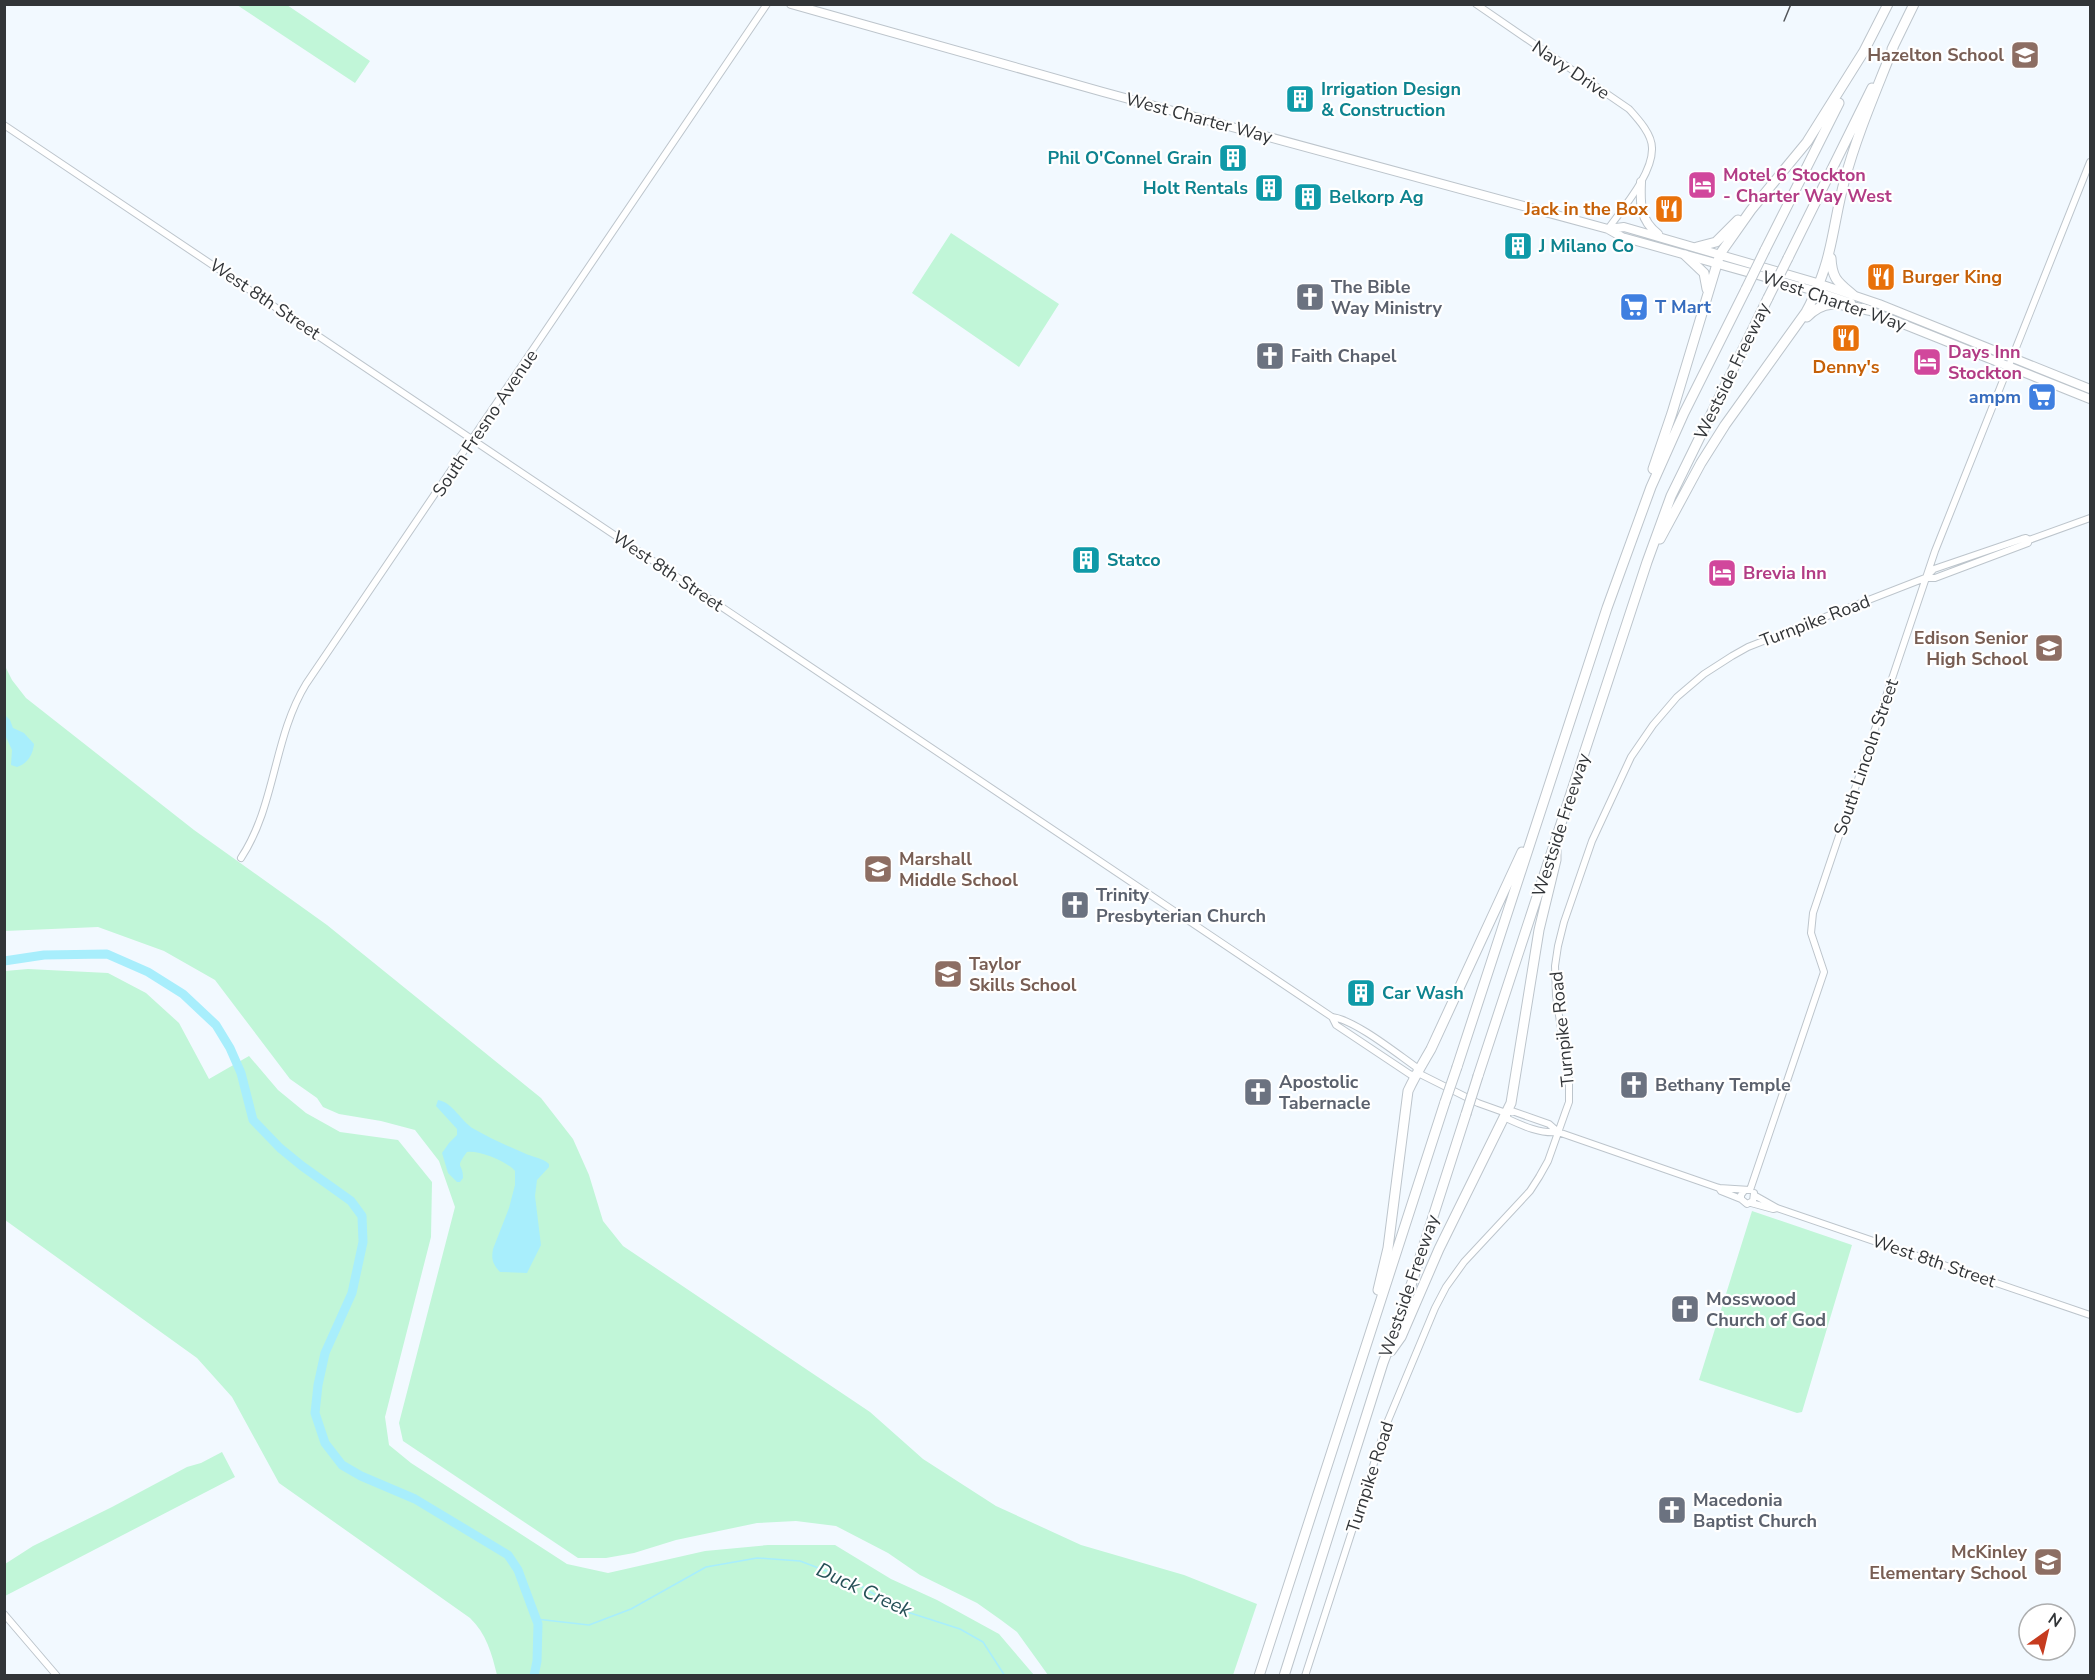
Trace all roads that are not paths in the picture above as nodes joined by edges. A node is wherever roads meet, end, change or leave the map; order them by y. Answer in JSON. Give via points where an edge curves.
{"nodes":[{"id":1,"x":767,"y":4,"type":"edge"},
{"id":2,"x":791,"y":4,"type":"edge"},
{"id":3,"x":1476,"y":4,"type":"edge"},
{"id":4,"x":1888,"y":4,"type":"edge"},
{"id":5,"x":1914,"y":4,"type":"edge"},
{"id":6,"x":1894,"y":45,"type":"junction"},
{"id":7,"x":1866,"y":48,"type":"junction"},
{"id":8,"x":4,"y":125,"type":"edge"},
{"id":9,"x":2091,"y":162,"type":"edge"},
{"id":10,"x":1641,"y":182,"type":"junction"},
{"id":11,"x":1751,"y":210,"type":"junction"},
{"id":12,"x":1608,"y":229,"type":"junction"},
{"id":13,"x":1664,"y":238,"type":"junction"},
{"id":14,"x":1697,"y":247,"type":"junction"},
{"id":15,"x":1830,"y":250,"type":"junction"},
{"id":16,"x":1720,"y":254,"type":"junction"},
{"id":17,"x":1685,"y":255,"type":"junction"},
{"id":18,"x":1717,"y":264,"type":"junction"},
{"id":19,"x":1816,"y":287,"type":"junction"},
{"id":20,"x":1853,"y":295,"type":"junction"},
{"id":21,"x":1707,"y":296,"type":"junction"},
{"id":22,"x":1868,"y":310,"type":"junction"},
{"id":23,"x":1890,"y":319,"type":"junction"},
{"id":24,"x":1931,"y":324,"type":"junction"},
{"id":25,"x":1788,"y":339,"type":"junction"},
{"id":26,"x":2010,"y":362,"type":"junction"},
{"id":27,"x":2064,"y":388,"type":"junction"},
{"id":28,"x":2091,"y":391,"type":"edge"},
{"id":29,"x":2091,"y":399,"type":"edge"},
{"id":30,"x":474,"y":440,"type":"junction"},
{"id":31,"x":1651,"y":487,"type":"junction"},
{"id":32,"x":2091,"y":518,"type":"edge"},
{"id":33,"x":2030,"y":540,"type":"junction"},
{"id":34,"x":1647,"y":562,"type":"junction"},
{"id":35,"x":1925,"y":578,"type":"junction"},
{"id":36,"x":1533,"y":835,"type":"junction"},
{"id":37,"x":1556,"y":839,"type":"junction"},
{"id":38,"x":241,"y":858,"type":"dead end"},
{"id":39,"x":1332,"y":1017,"type":"junction"},
{"id":40,"x":1348,"y":1022,"type":"junction"},
{"id":41,"x":1357,"y":1040,"type":"junction"},
{"id":42,"x":1379,"y":1042,"type":"junction"},
{"id":43,"x":1418,"y":1073,"type":"junction"},
{"id":44,"x":1506,"y":1113,"type":"junction"},
{"id":45,"x":1558,"y":1132,"type":"junction"},
{"id":46,"x":1719,"y":1188,"type":"junction"},
{"id":47,"x":1749,"y":1192,"type":"junction"},
{"id":48,"x":1741,"y":1199,"type":"junction"},
{"id":49,"x":1751,"y":1203,"type":"junction"},
{"id":50,"x":1777,"y":1208,"type":"junction"},
{"id":51,"x":2091,"y":1315,"type":"edge"},
{"id":52,"x":1364,"y":1353,"type":"junction"},
{"id":53,"x":1383,"y":1362,"type":"junction"},
{"id":54,"x":4,"y":1614,"type":"edge"},
{"id":55,"x":57,"y":1676,"type":"edge"},
{"id":56,"x":1259,"y":1676,"type":"edge"},
{"id":57,"x":1284,"y":1676,"type":"edge"},
{"id":58,"x":1305,"y":1676,"type":"edge"}],
"edges":[{"from":1,"to":30,"type":"street","name":"South Fresno Avenue"},
{"from":2,"to":12,"type":"main road","name":"West Charter Way"},
{"from":3,"to":10,"type":"street","name":"Navy Drive","via":[[1629,109],[1643,125],[1653,147]]},
{"from":4,"to":7,"type":"highway","name":"Westside Freeway"},
{"from":5,"to":6,"type":"highway","name":"Westside Freeway"},
{"from":6,"to":15,"type":"highway","via":[[1849,164]]},
{"from":6,"to":34,"type":"highway","name":"Westside Freeway","bridge":true,"via":[[1671,496]]},
{"from":7,"to":11,"type":"highway","via":[[1807,142]]},
{"from":7,"to":31,"type":"highway","name":"Westside Freeway","bridge":true},
{"from":8,"to":30,"type":"street","name":"West 8th Street"},
{"from":9,"to":26,"type":"street","name":"South Lincoln Street"},
{"from":10,"to":12,"type":"street"},
{"from":10,"to":13,"type":"main road","via":[[1641,213],[1645,222]]},
{"from":11,"to":14,"type":"highway","via":[[1716,242]]},
{"from":11,"to":16,"type":"highway"},
{"from":12,"to":13,"type":"main road","name":"West Charter Way","via":[[1624,227]]},
{"from":12,"to":17,"type":"main road","name":"West Charter Way","via":[[1622,237]]},
{"from":13,"to":14,"type":"main road","name":"West Charter Way"},
{"from":14,"to":16,"type":"main road","name":"West Charter Way"},
{"from":15,"to":19,"type":"highway"},
{"from":15,"to":20,"type":"highway","via":[[1833,275]]},
{"from":16,"to":18,"type":"highway"},
{"from":16,"to":19,"type":"main road","name":"West Charter Way"},
{"from":17,"to":18,"type":"main road","name":"West Charter Way"},
{"from":17,"to":21,"type":"highway","via":[[1704,273]]},
{"from":18,"to":19,"type":"main road","name":"West Charter Way"},
{"from":18,"to":21,"type":"highway"},
{"from":19,"to":20,"type":"main road","name":"West Charter Way"},
{"from":19,"to":22,"type":"main road","name":"West Charter Way"},
{"from":19,"to":25,"type":"highway","via":[[1806,312]]},
{"from":20,"to":24,"type":"main road","name":"West Charter Way"},
{"from":21,"to":31,"type":"highway","via":[[1653,467]]},
{"from":22,"to":23,"type":"main road","name":"West Charter Way"},
{"from":22,"to":25,"type":"highway","via":[[1822,305]]},
{"from":23,"to":24,"type":"main road","via":[[1899,317],[1921,326]]},
{"from":23,"to":26,"type":"main road","name":"West Charter Way"},
{"from":24,"to":26,"type":"main road","name":"West Charter Way"},
{"from":25,"to":34,"type":"highway","via":[[1725,425]]},
{"from":26,"to":27,"type":"main road","name":"West Charter Way"},
{"from":26,"to":28,"type":"main road","name":"West Charter Way"},
{"from":26,"to":35,"type":"street","name":"South Lincoln Street"},
{"from":27,"to":28,"type":"main road"},
{"from":27,"to":29,"type":"main road","name":"West Charter Way"},
{"from":30,"to":38,"type":"street","name":"South Fresno Avenue","via":[[299,696],[264,813]]},
{"from":30,"to":39,"type":"street","name":"West 8th Street"},
{"from":31,"to":36,"type":"highway","name":"Westside Freeway","via":[[1603,619]]},
{"from":32,"to":33,"type":"street","name":"Turnpike Road"},
{"from":33,"to":35,"type":"street","name":"Turnpike Road","via":[[1956,571]]},
{"from":33,"to":35,"type":"street","name":"Turnpike Road","via":[[2022,539],[1934,569]]},
{"from":34,"to":37,"type":"highway","name":"Westside Freeway"},
{"from":35,"to":45,"type":"street","name":"Turnpike Road","via":[[1732,656],[1677,697],[1641,741],[1596,831],[1558,946],[1556,996],[1570,1090]]},
{"from":35,"to":47,"type":"street","name":"South Lincoln Street","via":[[1813,913],[1811,933],[1824,972]]},
{"from":36,"to":43,"type":"highway"},
{"from":36,"to":52,"type":"highway","name":"Westside Freeway","bridge":true},
{"from":37,"to":44,"type":"highway","via":[[1556,861],[1539,930],[1514,1087]]},
{"from":37,"to":53,"type":"highway","name":"Westside Freeway","bridge":true},
{"from":39,"to":40,"type":"street","name":"West 8th Street"},
{"from":39,"to":41,"type":"street","name":"West 8th Street","via":[[1336,1026]]},
{"from":40,"to":41,"type":"street"},
{"from":40,"to":42,"type":"street","name":"West 8th Street"},
{"from":41,"to":42,"type":"street"},
{"from":41,"to":43,"type":"street","name":"West 8th Street","via":[[1411,1075]]},
{"from":42,"to":43,"type":"street","name":"West 8th Street","via":[[1416,1067]]},
{"from":43,"to":44,"type":"street","name":"West 8th Street"},
{"from":43,"to":52,"type":"highway","via":[[1406,1103],[1388,1248]]},
{"from":44,"to":45,"type":"street","name":"West 8th Street","via":[[1512,1111],[1549,1124]]},
{"from":44,"to":53,"type":"highway","via":[[1401,1337]]},
{"from":45,"to":46,"type":"street","name":"West 8th Street"},
{"from":45,"to":58,"type":"street","name":"Turnpike Road","via":[[1548,1161],[1530,1191],[1464,1262],[1435,1308],[1387,1423]]},
{"from":46,"to":47,"type":"street","name":"West 8th Street"},
{"from":46,"to":48,"type":"street","name":"West 8th Street"},
{"from":47,"to":48,"type":"street"},
{"from":47,"to":49,"type":"street","via":[[1754,1199]]},
{"from":47,"to":50,"type":"street","name":"West 8th Street"},
{"from":48,"to":49,"type":"street","name":"West 8th Street"},
{"from":49,"to":50,"type":"street","name":"West 8th Street"},
{"from":50,"to":51,"type":"street","name":"West 8th Street"},
{"from":52,"to":56,"type":"highway","name":"Westside Freeway"},
{"from":53,"to":57,"type":"highway","name":"Westside Freeway"},
{"from":54,"to":55,"type":"street"}]}
